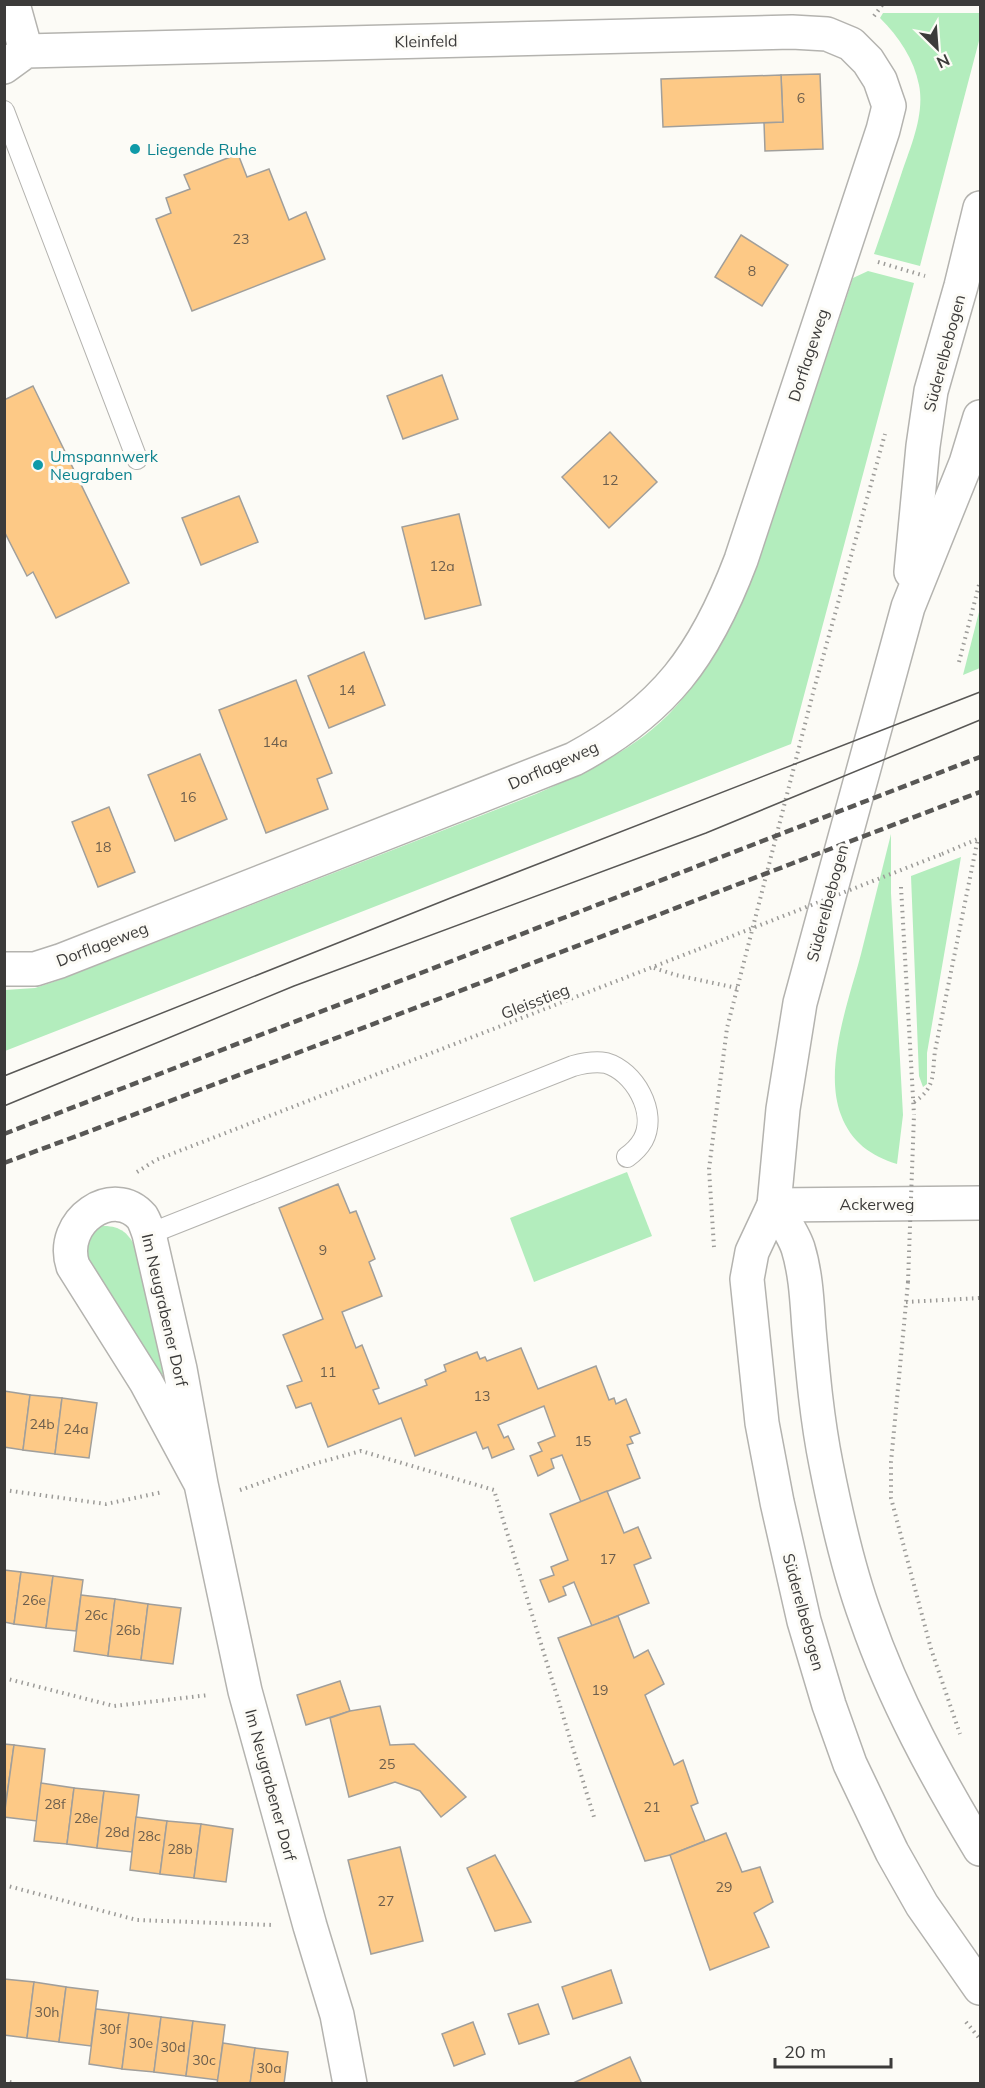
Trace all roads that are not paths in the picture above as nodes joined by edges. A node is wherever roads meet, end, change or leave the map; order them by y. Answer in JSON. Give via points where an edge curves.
{"nodes":[{"id":1,"x":14,"y":4,"type":"edge"},
{"id":2,"x":851,"y":44,"type":"joint"},
{"id":3,"x":15,"y":59,"type":"edge"},
{"id":4,"x":4,"y":111,"type":"edge"},
{"id":5,"x":980,"y":215,"type":"edge"},
{"id":6,"x":981,"y":417,"type":"edge"},
{"id":7,"x":137,"y":459,"type":"dead end"},
{"id":8,"x":908,"y":607,"type":"junction"},
{"id":9,"x":4,"y":969,"type":"edge"},
{"id":10,"x":627,"y":1157,"type":"dead end"},
{"id":11,"x":981,"y":1203,"type":"edge"},
{"id":12,"x":774,"y":1204,"type":"junction"},
{"id":13,"x":149,"y":1234,"type":"junction"},
{"id":14,"x":203,"y":1493,"type":"junction"},
{"id":15,"x":981,"y":1850,"type":"edge"},
{"id":16,"x":981,"y":1988,"type":"edge"},
{"id":17,"x":350,"y":2084,"type":"edge"}],
"edges":[{"from":1,"to":3,"type":"street"},
{"from":2,"to":3,"type":"street","name":"Kleinfeld","via":[[827,34],[792,32]]},
{"from":2,"to":9,"type":"street","name":"Dorflageweg","via":[[880,80],[889,106],[883,130],[725,603],[669,689],[622,730],[574,759],[60,961],[35,969]]},
{"from":4,"to":7,"type":"lane"},
{"from":5,"to":8,"type":"street","name":"Süderelbebogen","via":[[931,391]]},
{"from":6,"to":8,"type":"street","name":"Süderelbebogen"},
{"from":8,"to":12,"type":"street","name":"Süderelbebogen","via":[[800,1003],[783,1109]]},
{"from":10,"to":13,"type":"lane","via":[[637,1149],[647,1128],[639,1092],[633,1081],[616,1067],[586,1062]]},
{"from":11,"to":12,"type":"street","name":"Ackerweg"},
{"from":12,"to":15,"type":"street","via":[[797,1245],[804,1269],[816,1411],[839,1525],[866,1617],[923,1747]]},
{"from":12,"to":16,"type":"street","name":"Süderelbebogen","via":[[752,1252],[747,1279],[762,1423],[804,1621],[829,1705],[872,1813],[922,1905]]},
{"from":13,"to":14,"type":"street","name":"Im Neugrabener Dorf"},
{"from":13,"to":14,"type":"street","name":"Im Neugrabener Dorf","via":[[141,1217],[128,1207],[115,1205],[90,1213],[79,1222],[72,1239],[71,1260],[146,1382]]},
{"from":14,"to":17,"type":"street","name":"Im Neugrabener Dorf","via":[[245,1691],[337,2015]]}]}
